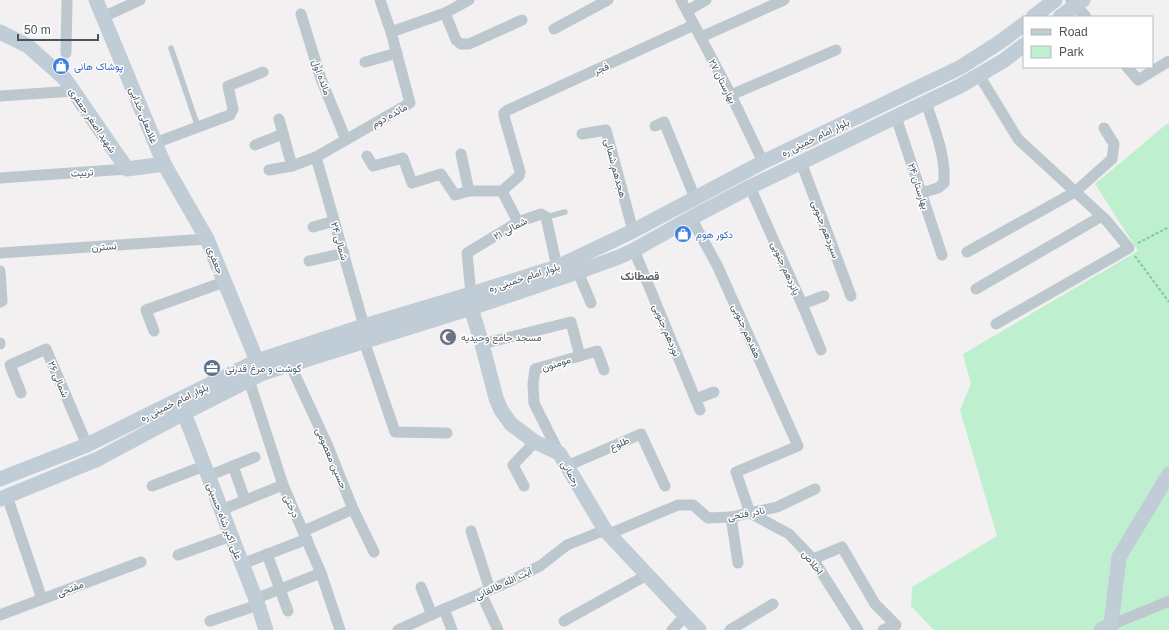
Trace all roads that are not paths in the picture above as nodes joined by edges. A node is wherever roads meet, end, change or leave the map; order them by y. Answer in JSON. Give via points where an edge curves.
{"nodes":[{"id":1,"x":67,"y":0,"type":"edge"},
{"id":2,"x":96,"y":0,"type":"edge"},
{"id":3,"x":140,"y":0,"type":"edge"},
{"id":4,"x":380,"y":0,"type":"edge"},
{"id":5,"x":469,"y":0,"type":"edge"},
{"id":6,"x":608,"y":0,"type":"edge"},
{"id":7,"x":681,"y":0,"type":"edge"},
{"id":8,"x":706,"y":0,"type":"edge"},
{"id":9,"x":784,"y":0,"type":"edge"},
{"id":10,"x":1055,"y":0,"type":"edge"},
{"id":11,"x":1077,"y":2,"type":"edge"},
{"id":12,"x":687,"y":11,"type":"junction"},
{"id":13,"x":445,"y":13,"type":"junction"},
{"id":14,"x":300,"y":14,"type":"dead end"},
{"id":15,"x":1034,"y":16,"type":"edge"},
{"id":16,"x":1061,"y":16,"type":"edge"},
{"id":17,"x":1085,"y":16,"type":"edge"},
{"id":18,"x":103,"y":17,"type":"junction"},
{"id":19,"x":522,"y":20,"type":"dead end"},
{"id":20,"x":694,"y":25,"type":"junction"},
{"id":21,"x":1023,"y":25,"type":"edge"},
{"id":22,"x":554,"y":29,"type":"dead end"},
{"id":23,"x":0,"y":32,"type":"edge"},
{"id":24,"x":391,"y":32,"type":"junction"},
{"id":25,"x":701,"y":37,"type":"junction"},
{"id":26,"x":1023,"y":46,"type":"edge"},
{"id":27,"x":171,"y":48,"type":"dead end"},
{"id":28,"x":836,"y":50,"type":"dead end"},
{"id":29,"x":66,"y":53,"type":"dead end"},
{"id":30,"x":397,"y":53,"type":"junction"},
{"id":31,"x":1169,"y":61,"type":"edge"},
{"id":32,"x":365,"y":62,"type":"dead end"},
{"id":33,"x":1128,"y":68,"type":"edge"},
{"id":34,"x":263,"y":72,"type":"dead end"},
{"id":35,"x":979,"y":74,"type":"junction"},
{"id":36,"x":74,"y":91,"type":"junction"},
{"id":37,"x":731,"y":95,"type":"junction"},
{"id":38,"x":0,"y":96,"type":"edge"},
{"id":39,"x":926,"y":102,"type":"junction"},
{"id":40,"x":896,"y":117,"type":"junction"},
{"id":41,"x":279,"y":119,"type":"dead end"},
{"id":42,"x":655,"y":126,"type":"dead end"},
{"id":43,"x":198,"y":127,"type":"junction"},
{"id":44,"x":1104,"y":128,"type":"dead end"},
{"id":45,"x":283,"y":134,"type":"junction"},
{"id":46,"x":582,"y":134,"type":"dead end"},
{"id":47,"x":346,"y":140,"type":"junction"},
{"id":48,"x":155,"y":143,"type":"junction"},
{"id":49,"x":255,"y":145,"type":"dead end"},
{"id":50,"x":461,"y":154,"type":"dead end"},
{"id":51,"x":367,"y":156,"type":"dead end"},
{"id":52,"x":316,"y":157,"type":"junction"},
{"id":53,"x":763,"y":162,"type":"junction"},
{"id":54,"x":801,"y":162,"type":"junction"},
{"id":55,"x":164,"y":164,"type":"junction"},
{"id":56,"x":292,"y":166,"type":"junction"},
{"id":57,"x":127,"y":169,"type":"junction"},
{"id":58,"x":270,"y":170,"type":"dead end"},
{"id":59,"x":0,"y":178,"type":"edge"},
{"id":60,"x":750,"y":187,"type":"junction"},
{"id":61,"x":469,"y":191,"type":"junction"},
{"id":62,"x":502,"y":191,"type":"junction"},
{"id":63,"x":1076,"y":192,"type":"junction"},
{"id":64,"x":921,"y":193,"type":"junction"},
{"id":65,"x":695,"y":198,"type":"junction"},
{"id":66,"x":565,"y":212,"type":"dead end"},
{"id":67,"x":1102,"y":216,"type":"junction"},
{"id":68,"x":546,"y":217,"type":"junction"},
{"id":69,"x":691,"y":218,"type":"junction"},
{"id":70,"x":334,"y":221,"type":"junction"},
{"id":71,"x":518,"y":222,"type":"junction"},
{"id":72,"x":313,"y":227,"type":"dead end"},
{"id":73,"x":633,"y":230,"type":"junction"},
{"id":74,"x":207,"y":239,"type":"junction"},
{"id":75,"x":634,"y":250,"type":"junction"},
{"id":76,"x":967,"y":252,"type":"dead end"},
{"id":77,"x":0,"y":253,"type":"edge"},
{"id":78,"x":344,"y":253,"type":"junction"},
{"id":79,"x":942,"y":255,"type":"dead end"},
{"id":80,"x":309,"y":261,"type":"dead end"},
{"id":81,"x":557,"y":267,"type":"junction"},
{"id":82,"x":0,"y":272,"type":"edge"},
{"id":83,"x":578,"y":272,"type":"junction"},
{"id":84,"x":224,"y":282,"type":"junction"},
{"id":85,"x":976,"y":289,"type":"dead end"},
{"id":86,"x":824,"y":296,"type":"dead end"},
{"id":87,"x":851,"y":296,"type":"dead end"},
{"id":88,"x":471,"y":301,"type":"junction"},
{"id":89,"x":0,"y":302,"type":"edge"},
{"id":90,"x":591,"y":303,"type":"dead end"},
{"id":91,"x":802,"y":304,"type":"junction"},
{"id":92,"x":996,"y":324,"type":"dead end"},
{"id":93,"x":364,"y":326,"type":"junction"},
{"id":94,"x":154,"y":331,"type":"dead end"},
{"id":95,"x":364,"y":341,"type":"junction"},
{"id":96,"x":482,"y":344,"type":"junction"},
{"id":97,"x":821,"y":350,"type":"dead end"},
{"id":98,"x":580,"y":356,"type":"junction"},
{"id":99,"x":257,"y":361,"type":"junction"},
{"id":100,"x":290,"y":364,"type":"junction"},
{"id":101,"x":604,"y":370,"type":"dead end"},
{"id":102,"x":249,"y":380,"type":"junction"},
{"id":103,"x":714,"y":392,"type":"dead end"},
{"id":104,"x":21,"y":393,"type":"dead end"},
{"id":105,"x":184,"y":413,"type":"junction"},
{"id":106,"x":447,"y":433,"type":"dead end"},
{"id":107,"x":535,"y":442,"type":"junction"},
{"id":108,"x":87,"y":445,"type":"junction"},
{"id":109,"x":559,"y":453,"type":"junction"},
{"id":110,"x":256,"y":457,"type":"dead end"},
{"id":111,"x":233,"y":466,"type":"junction"},
{"id":112,"x":567,"y":466,"type":"junction"},
{"id":113,"x":206,"y":471,"type":"junction"},
{"id":114,"x":1169,"y":474,"type":"edge"},
{"id":115,"x":0,"y":479,"type":"edge"},
{"id":116,"x":283,"y":485,"type":"junction"},
{"id":117,"x":152,"y":486,"type":"dead end"},
{"id":118,"x":524,"y":486,"type":"dead end"},
{"id":119,"x":665,"y":486,"type":"dead end"},
{"id":120,"x":815,"y":489,"type":"dead end"},
{"id":121,"x":4,"y":498,"type":"edge"},
{"id":122,"x":245,"y":500,"type":"junction"},
{"id":123,"x":353,"y":509,"type":"junction"},
{"id":124,"x":221,"y":510,"type":"junction"},
{"id":125,"x":750,"y":513,"type":"junction"},
{"id":126,"x":731,"y":517,"type":"junction"},
{"id":127,"x":471,"y":531,"type":"dead end"},
{"id":128,"x":607,"y":532,"type":"junction"},
{"id":129,"x":305,"y":535,"type":"junction"},
{"id":130,"x":231,"y":536,"type":"junction"},
{"id":131,"x":374,"y":552,"type":"dead end"},
{"id":132,"x":267,"y":554,"type":"junction"},
{"id":133,"x":178,"y":555,"type":"dead end"},
{"id":134,"x":814,"y":559,"type":"junction"},
{"id":135,"x":141,"y":562,"type":"dead end"},
{"id":136,"x":738,"y":563,"type":"dead end"},
{"id":137,"x":242,"y":564,"type":"junction"},
{"id":138,"x":321,"y":573,"type":"junction"},
{"id":139,"x":647,"y":575,"type":"junction"},
{"id":140,"x":421,"y":587,"type":"dead end"},
{"id":141,"x":280,"y":589,"type":"junction"},
{"id":142,"x":486,"y":592,"type":"junction"},
{"id":143,"x":42,"y":599,"type":"junction"},
{"id":144,"x":1169,"y":601,"type":"edge"},
{"id":145,"x":256,"y":602,"type":"junction"},
{"id":146,"x":773,"y":604,"type":"dead end"},
{"id":147,"x":444,"y":609,"type":"junction"},
{"id":148,"x":288,"y":611,"type":"dead end"},
{"id":149,"x":0,"y":615,"type":"edge"},
{"id":150,"x":432,"y":615,"type":"junction"},
{"id":151,"x":685,"y":616,"type":"junction"},
{"id":152,"x":210,"y":621,"type":"dead end"},
{"id":153,"x":564,"y":621,"type":"dead end"},
{"id":154,"x":1106,"y":627,"type":"edge"},
{"id":155,"x":266,"y":630,"type":"edge"},
{"id":156,"x":340,"y":630,"type":"edge"},
{"id":157,"x":398,"y":630,"type":"edge"},
{"id":158,"x":452,"y":630,"type":"edge"},
{"id":159,"x":498,"y":630,"type":"edge"},
{"id":160,"x":672,"y":630,"type":"edge"},
{"id":161,"x":699,"y":630,"type":"edge"},
{"id":162,"x":730,"y":630,"type":"edge"},
{"id":163,"x":858,"y":630,"type":"edge"},
{"id":164,"x":883,"y":630,"type":"edge"}],
"edges":[{"from":1,"to":29,"type":"street"},
{"from":2,"to":18,"type":"main road","name":"غلامعلی خدایی"},
{"from":3,"to":18,"type":"street"},
{"from":4,"to":24,"type":"street","name":"مائده دوم"},
{"from":5,"to":13,"type":"street"},
{"from":6,"to":22,"type":"street"},
{"from":7,"to":12,"type":"street","name":"بهارستان ۲۷"},
{"from":8,"to":12,"type":"street"},
{"from":9,"to":25,"type":"street"},
{"from":10,"to":15,"type":"main road"},
{"from":11,"to":16,"type":"main road"},
{"from":11,"to":17,"type":"street"},
{"from":12,"to":20,"type":"street","name":"بهارستان ۲۷"},
{"from":13,"to":19,"type":"street","via":[[456,40],[461,44],[469,44]]},
{"from":13,"to":24,"type":"street"},
{"from":14,"to":47,"type":"street","name":"مائده اول","via":[[321,79]]},
{"from":18,"to":48,"type":"main road","name":"غلامعلی خدایی"},
{"from":20,"to":25,"type":"street","name":"بهارستان ۲۷"},
{"from":20,"to":62,"type":"street","name":"فجر","via":[[504,113],[520,172],[519,176]]},
{"from":21,"to":53,"type":"main road","name":"بلوار امام خمینی ره","via":[[961,67]]},
{"from":23,"to":36,"type":"main road","name":"شهید اصغر جعفری","via":[[28,46],[65,79]]},
{"from":24,"to":30,"type":"street","name":"مائده دوم"},
{"from":25,"to":37,"type":"street","name":"بهارستان ۲۷"},
{"from":26,"to":35,"type":"main road","name":"بلوار امام خمینی ره","via":[[1003,61]]},
{"from":27,"to":43,"type":"lane"},
{"from":28,"to":37,"type":"street"},
{"from":30,"to":32,"type":"street"},
{"from":30,"to":47,"type":"street","name":"مائده دوم","via":[[410,103]]},
{"from":31,"to":33,"type":"street","via":[[1138,80]]},
{"from":34,"to":43,"type":"street","via":[[228,86],[233,109],[230,115]]},
{"from":35,"to":39,"type":"main road","name":"بلوار امام خمینی ره"},
{"from":35,"to":63,"type":"street","via":[[1018,139]]},
{"from":36,"to":38,"type":"street"},
{"from":36,"to":57,"type":"main road","name":"شهید اصغر جعفری"},
{"from":37,"to":53,"type":"street","name":"بهارستان ۲۷"},
{"from":39,"to":40,"type":"main road","name":"بلوار امام خمینی ره"},
{"from":39,"to":64,"type":"street","via":[[945,173],[944,183],[938,188]]},
{"from":40,"to":54,"type":"main road","name":"بلوار امام خمینی ره"},
{"from":40,"to":64,"type":"street","name":"بهارستان ۲۴"},
{"from":41,"to":45,"type":"street"},
{"from":42,"to":65,"type":"street","via":[[664,122]]},
{"from":43,"to":48,"type":"street"},
{"from":44,"to":63,"type":"street","via":[[1114,144],[1112,159]]},
{"from":45,"to":49,"type":"street"},
{"from":45,"to":56,"type":"street"},
{"from":46,"to":73,"type":"street","name":"هجدهم شمالی","via":[[606,130]]},
{"from":47,"to":52,"type":"street","name":"مائده دوم"},
{"from":48,"to":55,"type":"main road","name":"غلامعلی خدایی"},
{"from":50,"to":61,"type":"street"},
{"from":51,"to":61,"type":"street","via":[[373,166],[403,158],[412,183],[441,174],[455,195]]},
{"from":52,"to":56,"type":"street","name":"مائده دوم"},
{"from":52,"to":70,"type":"street","name":"۲۴ شمالی"},
{"from":53,"to":65,"type":"main road","name":"بلوار امام خمینی ره"},
{"from":54,"to":60,"type":"main road","name":"بلوار امام خمینی ره"},
{"from":54,"to":87,"type":"street","name":"سیزدهم جنوبی"},
{"from":55,"to":57,"type":"main road","name":"تربیت"},
{"from":55,"to":74,"type":"main road","name":"جعفری"},
{"from":56,"to":58,"type":"street","name":"مائده دوم"},
{"from":57,"to":59,"type":"street","name":"تربیت"},
{"from":60,"to":69,"type":"main road","name":"بلوار امام خمینی ره"},
{"from":60,"to":91,"type":"street","name":"پانزدهم جنوبی"},
{"from":61,"to":62,"type":"street"},
{"from":62,"to":71,"type":"street"},
{"from":63,"to":67,"type":"street"},
{"from":63,"to":76,"type":"street"},
{"from":64,"to":79,"type":"street","name":"بهارستان ۲۴"},
{"from":65,"to":73,"type":"main road","name":"بلوار امام خمینی ره"},
{"from":66,"to":68,"type":"lane"},
{"from":67,"to":85,"type":"street"},
{"from":67,"to":92,"type":"street","via":[[1129,248]]},
{"from":68,"to":71,"type":"street","name":"۲۱ شمالی","via":[[541,214]]},
{"from":68,"to":81,"type":"street"},
{"from":69,"to":75,"type":"main road","name":"بلوار امام خمینی ره"},
{"from":69,"to":125,"type":"street","name":"هفدهم جنوبی","via":[[717,265],[798,446],[736,472]]},
{"from":70,"to":72,"type":"street"},
{"from":70,"to":78,"type":"street","name":"۲۴ شمالی"},
{"from":71,"to":88,"type":"street","name":"۲۱ شمالی","via":[[467,253]]},
{"from":73,"to":81,"type":"main road","name":"بلوار امام خمینی ره"},
{"from":74,"to":77,"type":"street","name":"نسترن"},
{"from":74,"to":84,"type":"main road","name":"جعفری"},
{"from":75,"to":83,"type":"main road","name":"بلوار امام خمینی ره"},
{"from":75,"to":103,"type":"street","name":"نوزدهم جنوبی","via":[[698,404]]},
{"from":78,"to":80,"type":"street"},
{"from":78,"to":93,"type":"street","name":"۲۴ شمالی"},
{"from":81,"to":88,"type":"main road","name":"بلوار امام خمینی ره"},
{"from":82,"to":89,"type":"street"},
{"from":83,"to":88,"type":"main road","name":"بلوار امام خمینی ره"},
{"from":83,"to":90,"type":"street"},
{"from":84,"to":94,"type":"street","via":[[146,310]]},
{"from":84,"to":99,"type":"main road","name":"جعفری"},
{"from":86,"to":91,"type":"street"},
{"from":88,"to":93,"type":"main road","name":"بلوار امام خمینی ره"},
{"from":88,"to":95,"type":"main road","name":"بلوار امام خمینی ره"},
{"from":88,"to":96,"type":"main road","name":"رحمانی"},
{"from":91,"to":97,"type":"street","name":"پانزدهم جنوبی"},
{"from":93,"to":99,"type":"main road","name":"بلوار امام خمینی ره"},
{"from":95,"to":100,"type":"main road","name":"بلوار امام خمینی ره"},
{"from":95,"to":106,"type":"street","via":[[395,432]]},
{"from":96,"to":98,"type":"street","via":[[571,322]]},
{"from":96,"to":107,"type":"main road","name":"رحمانی","via":[[501,410],[511,424]]},
{"from":98,"to":101,"type":"street","name":"مومنون","via":[[597,351]]},
{"from":98,"to":109,"type":"street","name":"مومنون","via":[[535,369],[534,403]]},
{"from":99,"to":108,"type":"main road","name":"بلوار امام خمینی ره"},
{"from":100,"to":102,"type":"main road","name":"بلوار امام خمینی ره"},
{"from":100,"to":123,"type":"street","name":"حسین معصومی","via":[[327,444]]},
{"from":102,"to":105,"type":"main road","name":"بلوار امام خمینی ره"},
{"from":102,"to":116,"type":"street","name":"درختی"},
{"from":104,"to":108,"type":"street","name":"۲۶ شمالی","via":[[10,365],[46,349]]},
{"from":105,"to":113,"type":"main road","name":"علی اکبر شاه حسینی"},
{"from":105,"to":121,"type":"main road","name":"بلوار امام خمینی ره","via":[[98,459]]},
{"from":107,"to":109,"type":"main road","name":"رحمانی"},
{"from":107,"to":118,"type":"street","via":[[513,465]]},
{"from":108,"to":115,"type":"main road","name":"بلوار امام خمینی ره"},
{"from":109,"to":112,"type":"main road","name":"رحمانی"},
{"from":110,"to":111,"type":"street"},
{"from":111,"to":113,"type":"street"},
{"from":111,"to":122,"type":"street"},
{"from":112,"to":119,"type":"street","name":"طلوع","via":[[641,434]]},
{"from":112,"to":128,"type":"main road","name":"رحمانی"},
{"from":113,"to":117,"type":"street"},
{"from":113,"to":124,"type":"main road","name":"علی اکبر شاه حسینی"},
{"from":114,"to":154,"type":"main road","via":[[1118,557]]},
{"from":116,"to":122,"type":"street"},
{"from":116,"to":129,"type":"street","name":"درختی"},
{"from":120,"to":125,"type":"street","name":"نادر فتحی","via":[[777,506]]},
{"from":121,"to":143,"type":"street"},
{"from":122,"to":124,"type":"street"},
{"from":123,"to":129,"type":"street"},
{"from":123,"to":131,"type":"street","name":"حسین معصومی"},
{"from":124,"to":130,"type":"main road","name":"علی اکبر شاه حسینی"},
{"from":125,"to":126,"type":"street","name":"نادر فتحی"},
{"from":125,"to":134,"type":"street","name":"اخلاص","via":[[789,534]]},
{"from":126,"to":128,"type":"street","name":"نادر فتحی","via":[[708,518],[693,505],[678,505]]},
{"from":126,"to":136,"type":"street"},
{"from":127,"to":142,"type":"street"},
{"from":128,"to":139,"type":"main road","name":"رحمانی"},
{"from":128,"to":142,"type":"street","name":"آیت الله طالقانی","via":[[567,545],[540,566]]},
{"from":129,"to":132,"type":"street"},
{"from":129,"to":138,"type":"street","name":"درختی"},
{"from":130,"to":133,"type":"street"},
{"from":130,"to":137,"type":"main road","name":"علی اکبر شاه حسینی"},
{"from":132,"to":137,"type":"street"},
{"from":132,"to":141,"type":"street"},
{"from":134,"to":163,"type":"street","name":"اخلاص"},
{"from":134,"to":164,"type":"street","via":[[842,547],[875,604],[896,625]]},
{"from":135,"to":143,"type":"street","name":"مفتحی"},
{"from":137,"to":145,"type":"main road","name":"علی اکبر شاه حسینی"},
{"from":138,"to":141,"type":"street"},
{"from":138,"to":156,"type":"street","name":"درختی"},
{"from":139,"to":151,"type":"main road","name":"رحمانی"},
{"from":139,"to":153,"type":"street"},
{"from":140,"to":150,"type":"street"},
{"from":141,"to":145,"type":"street"},
{"from":141,"to":148,"type":"street"},
{"from":142,"to":147,"type":"street","name":"آیت الله طالقانی"},
{"from":142,"to":159,"type":"street"},
{"from":143,"to":149,"type":"street","name":"مفتحی"},
{"from":144,"to":154,"type":"street"},
{"from":145,"to":152,"type":"street"},
{"from":145,"to":155,"type":"main road","name":"علی اکبر شاه حسینی"},
{"from":146,"to":162,"type":"street"},
{"from":147,"to":150,"type":"street","name":"آیت الله طالقانی"},
{"from":147,"to":158,"type":"street"},
{"from":150,"to":157,"type":"street","name":"آیت الله طالقانی"},
{"from":151,"to":160,"type":"street"},
{"from":151,"to":161,"type":"main road","name":"رحمانی"}]}
